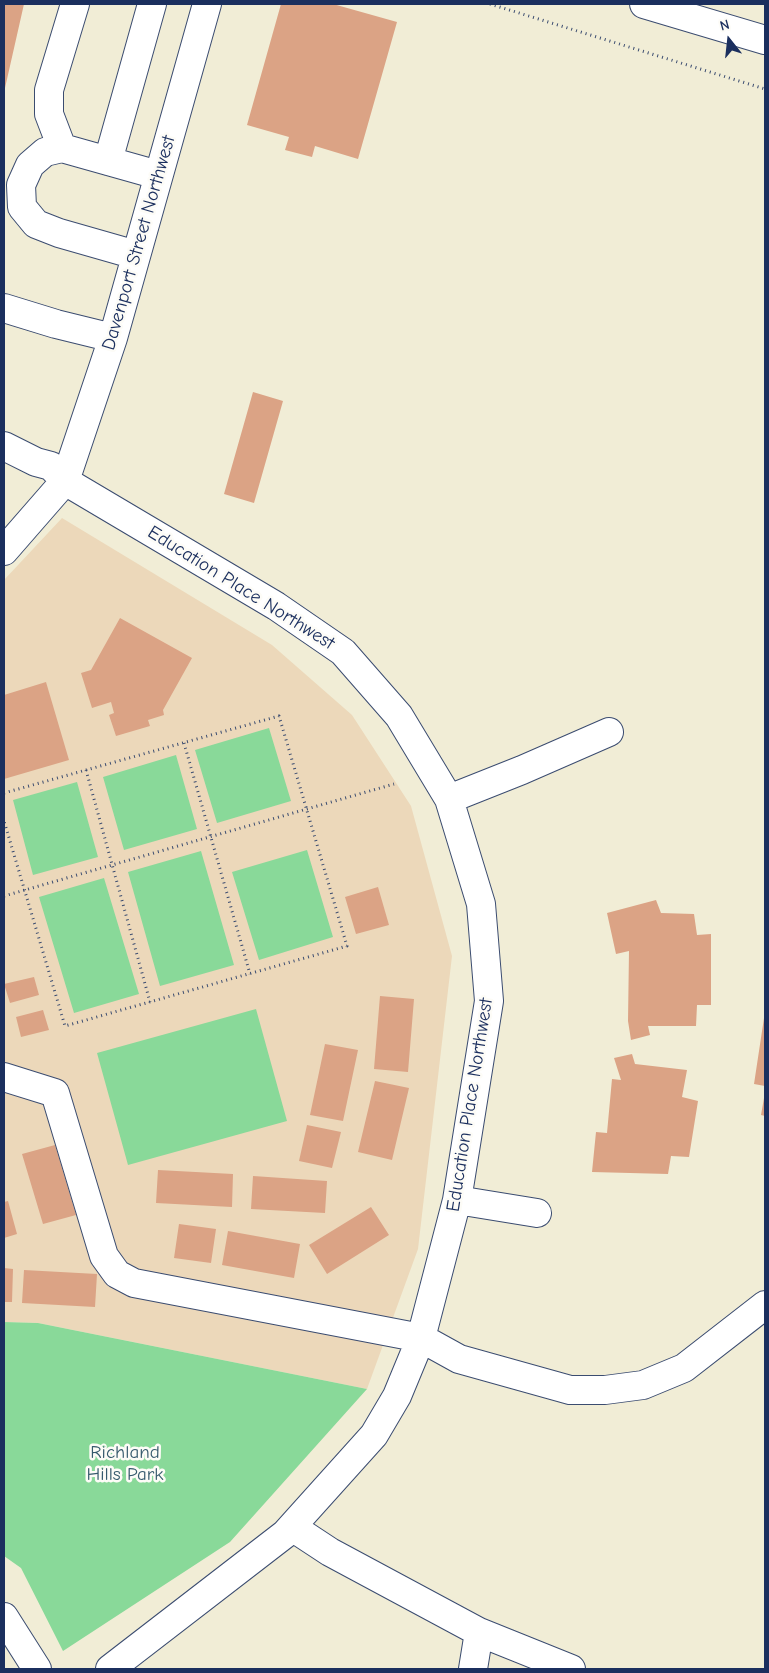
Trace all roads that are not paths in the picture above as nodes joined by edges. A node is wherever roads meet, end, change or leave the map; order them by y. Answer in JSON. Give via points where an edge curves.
{"nodes":[{"id":1,"x":75,"y":4,"type":"edge"},
{"id":2,"x":152,"y":4,"type":"edge"},
{"id":3,"x":207,"y":4,"type":"edge"},
{"id":4,"x":644,"y":4,"type":"edge"},
{"id":5,"x":765,"y":40,"type":"edge"},
{"id":6,"x":62,"y":148,"type":"junction"},
{"id":7,"x":108,"y":161,"type":"junction"},
{"id":8,"x":158,"y":174,"type":"junction"},
{"id":9,"x":136,"y":255,"type":"junction"},
{"id":10,"x":4,"y":308,"type":"edge"},
{"id":11,"x":113,"y":338,"type":"junction"},
{"id":12,"x":4,"y":446,"type":"edge"},
{"id":13,"x":65,"y":481,"type":"junction"},
{"id":14,"x":4,"y":551,"type":"edge"},
{"id":15,"x":609,"y":732,"type":"dead end"},
{"id":16,"x":449,"y":798,"type":"junction"},
{"id":17,"x":4,"y":1077,"type":"edge"},
{"id":18,"x":457,"y":1200,"type":"junction"},
{"id":19,"x":537,"y":1213,"type":"dead end"},
{"id":20,"x":765,"y":1305,"type":"edge"},
{"id":21,"x":421,"y":1338,"type":"junction"},
{"id":22,"x":292,"y":1527,"type":"junction"},
{"id":23,"x":4,"y":1617,"type":"edge"},
{"id":24,"x":479,"y":1632,"type":"junction"},
{"id":25,"x":37,"y":1669,"type":"edge"},
{"id":26,"x":110,"y":1669,"type":"edge"},
{"id":27,"x":473,"y":1669,"type":"edge"},
{"id":28,"x":571,"y":1669,"type":"edge"}],
"edges":[{"from":1,"to":6,"type":"street","via":[[49,90],[49,114]]},
{"from":2,"to":7,"type":"street"},
{"from":3,"to":8,"type":"street","name":"Davenport Street Northwest"},
{"from":4,"to":5,"type":"street"},
{"from":6,"to":7,"type":"street"},
{"from":6,"to":9,"type":"street","via":[[45,152],[30,165],[21,185],[22,207],[36,224]]},
{"from":7,"to":8,"type":"street"},
{"from":8,"to":9,"type":"street","name":"Davenport Street Northwest"},
{"from":9,"to":11,"type":"street","name":"Davenport Street Northwest"},
{"from":10,"to":11,"type":"street"},
{"from":11,"to":13,"type":"street","name":"Davenport Street Northwest"},
{"from":12,"to":13,"type":"street","name":"Education Place Northwest","via":[[52,466]]},
{"from":13,"to":14,"type":"street"},
{"from":13,"to":16,"type":"street","name":"Education Place Northwest","via":[[276,606],[343,652],[399,716]]},
{"from":15,"to":16,"type":"street"},
{"from":16,"to":18,"type":"street","name":"Education Place Northwest","via":[[482,904],[489,1001]]},
{"from":17,"to":21,"type":"street","via":[[55,1093],[104,1256],[117,1274],[134,1283]]},
{"from":18,"to":19,"type":"street"},
{"from":18,"to":21,"type":"street","name":"Education Place Northwest"},
{"from":20,"to":21,"type":"street","via":[[684,1368],[643,1385],[605,1390],[570,1390],[459,1359]]},
{"from":21,"to":22,"type":"street","name":"Education Place Northwest","via":[[397,1396],[374,1435]]},
{"from":22,"to":24,"type":"street","via":[[330,1552]]},
{"from":22,"to":26,"type":"street","name":"Education Place Northwest"},
{"from":23,"to":25,"type":"street"},
{"from":24,"to":27,"type":"street"},
{"from":24,"to":28,"type":"street"}]}
